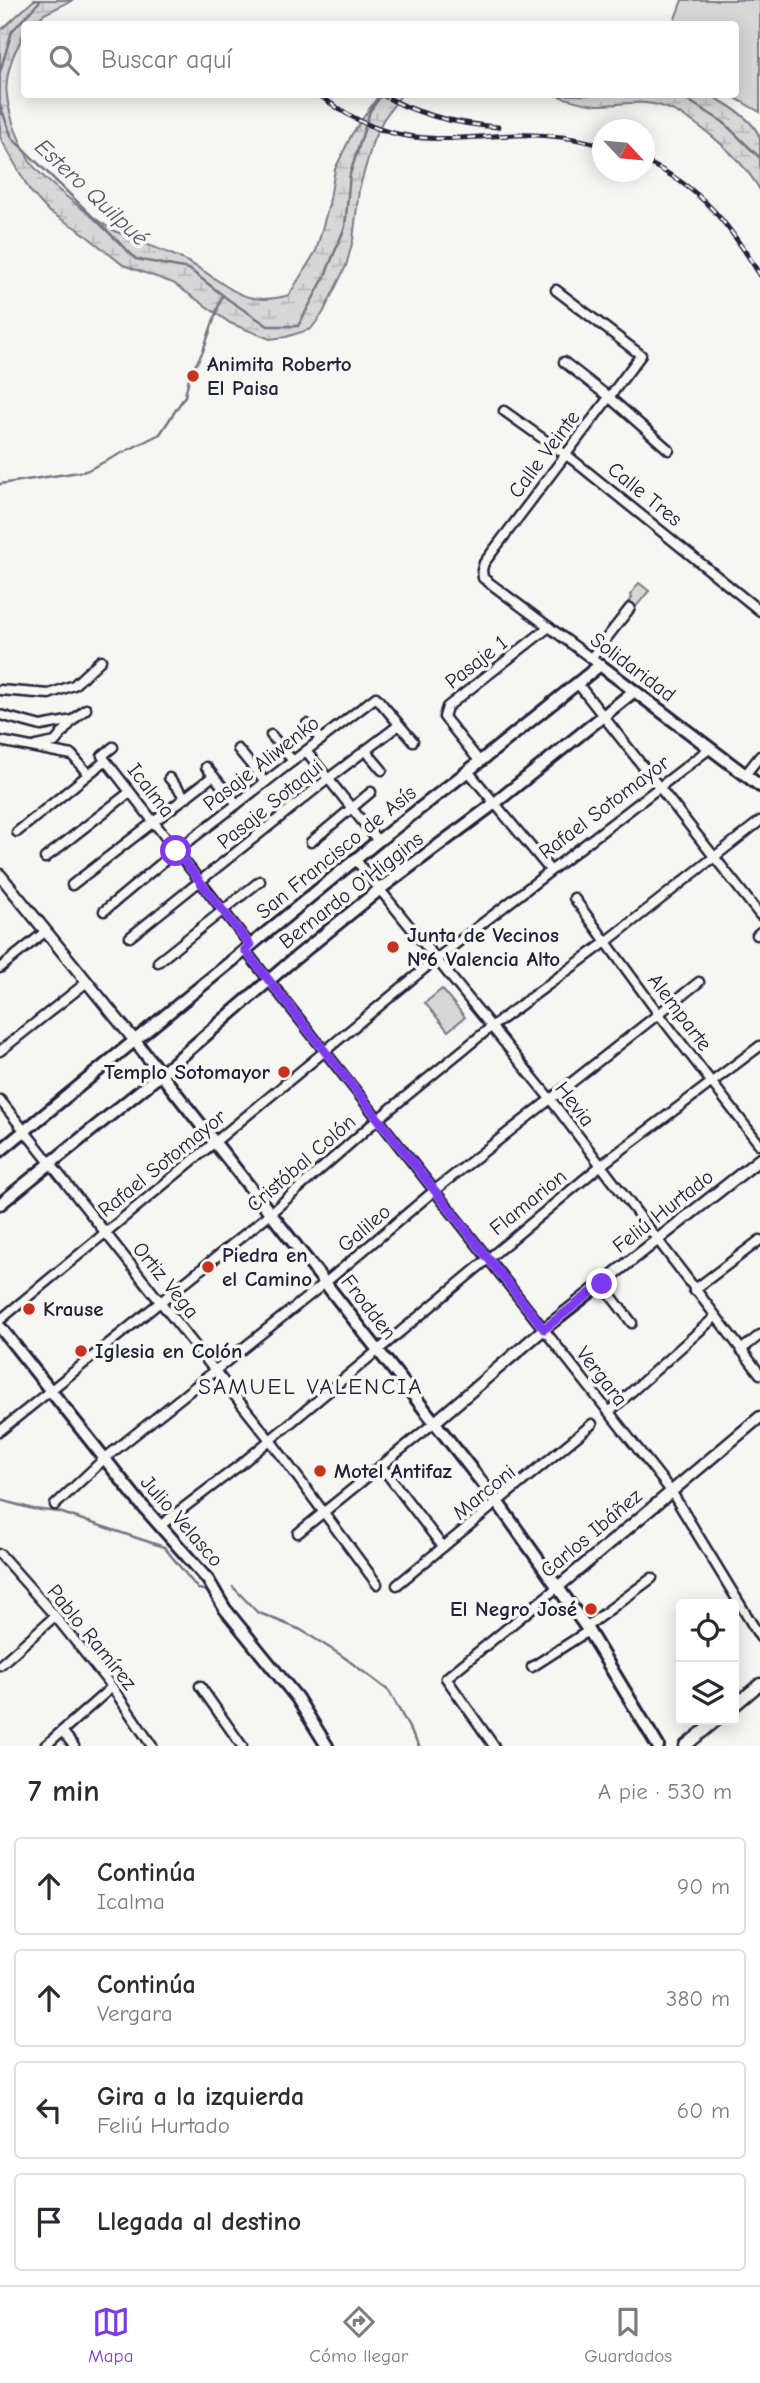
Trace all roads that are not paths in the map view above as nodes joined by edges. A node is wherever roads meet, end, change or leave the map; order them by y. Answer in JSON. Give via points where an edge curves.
{"nodes":[{"id":1,"x":556,"y":290,"type":"dead end"},
{"id":2,"x":564,"y":362,"type":"dead end"},
{"id":3,"x":610,"y":398,"type":"junction"},
{"id":4,"x":504,"y":411,"type":"dead end"},
{"id":5,"x":669,"y":450,"type":"dead end"},
{"id":6,"x":565,"y":454,"type":"junction"},
{"id":7,"x":483,"y":578,"type":"joint"},
{"id":8,"x":630,"y":608,"type":"dead end"},
{"id":9,"x":760,"y":611,"type":"edge"},
{"id":10,"x":548,"y":627,"type":"junction"},
{"id":11,"x":101,"y":660,"type":"dead end"},
{"id":12,"x":595,"y":662,"type":"junction"},
{"id":13,"x":578,"y":684,"type":"junction"},
{"id":14,"x":0,"y":690,"type":"edge"},
{"id":15,"x":633,"y":692,"type":"junction"},
{"id":16,"x":86,"y":709,"type":"dead end"},
{"id":17,"x":0,"y":715,"type":"edge"},
{"id":18,"x":604,"y":716,"type":"junction"},
{"id":19,"x":73,"y":720,"type":"junction"},
{"id":20,"x":307,"y":724,"type":"dead end"},
{"id":21,"x":399,"y":726,"type":"junction"},
{"id":22,"x":271,"y":735,"type":"dead end"},
{"id":23,"x":321,"y":740,"type":"junction"},
{"id":24,"x":0,"y":741,"type":"edge"},
{"id":25,"x":413,"y":741,"type":"dead end"},
{"id":26,"x":29,"y":747,"type":"junction"},
{"id":27,"x":113,"y":747,"type":"dead end"},
{"id":28,"x":238,"y":749,"type":"dead end"},
{"id":29,"x":709,"y":749,"type":"junction"},
{"id":30,"x":306,"y":751,"type":"junction"},
{"id":31,"x":366,"y":751,"type":"junction"},
{"id":32,"x":760,"y":756,"type":"edge"},
{"id":33,"x":104,"y":758,"type":"junction"},
{"id":34,"x":293,"y":761,"type":"junction"},
{"id":35,"x":480,"y":762,"type":"junction"},
{"id":36,"x":206,"y":767,"type":"dead end"},
{"id":37,"x":382,"y":770,"type":"dead end"},
{"id":38,"x":468,"y":771,"type":"junction"},
{"id":39,"x":88,"y":774,"type":"junction"},
{"id":40,"x":745,"y":775,"type":"junction"},
{"id":41,"x":214,"y":776,"type":"junction"},
{"id":42,"x":169,"y":778,"type":"dead end"},
{"id":43,"x":329,"y":778,"type":"junction"},
{"id":44,"x":265,"y":782,"type":"junction"},
{"id":45,"x":760,"y":786,"type":"edge"},
{"id":46,"x":660,"y":787,"type":"junction"},
{"id":47,"x":131,"y":792,"type":"junction"},
{"id":48,"x":371,"y":792,"type":"dead end"},
{"id":49,"x":186,"y":798,"type":"junction"},
{"id":50,"x":495,"y":803,"type":"junction"},
{"id":51,"x":237,"y":804,"type":"junction"},
{"id":52,"x":352,"y":808,"type":"junction"},
{"id":53,"x":760,"y":821,"type":"edge"},
{"id":54,"x":154,"y":822,"type":"junction"},
{"id":55,"x":17,"y":832,"type":"dead end"},
{"id":56,"x":378,"y":841,"type":"junction"},
{"id":57,"x":311,"y":842,"type":"dead end"},
{"id":58,"x":176,"y":851,"type":"junction"},
{"id":59,"x":713,"y":856,"type":"junction"},
{"id":60,"x":45,"y":858,"type":"dead end"},
{"id":61,"x":355,"y":859,"type":"junction"},
{"id":62,"x":550,"y":870,"type":"junction"},
{"id":63,"x":0,"y":875,"type":"edge"},
{"id":64,"x":261,"y":881,"type":"dead end"},
{"id":65,"x":200,"y":882,"type":"junction"},
{"id":66,"x":72,"y":885,"type":"dead end"},
{"id":67,"x":380,"y":889,"type":"junction"},
{"id":68,"x":574,"y":898,"type":"dead end"},
{"id":69,"x":222,"y":909,"type":"junction"},
{"id":70,"x":104,"y":911,"type":"dead end"},
{"id":71,"x":760,"y":915,"type":"edge"},
{"id":72,"x":46,"y":931,"type":"junction"},
{"id":73,"x":130,"y":937,"type":"dead end"},
{"id":74,"x":606,"y":942,"type":"junction"},
{"id":75,"x":248,"y":947,"type":"junction"},
{"id":76,"x":436,"y":959,"type":"junction"},
{"id":77,"x":158,"y":962,"type":"dead end"},
{"id":78,"x":0,"y":968,"type":"edge"},
{"id":79,"x":269,"y":981,"type":"junction"},
{"id":80,"x":87,"y":982,"type":"junction"},
{"id":81,"x":699,"y":982,"type":"dead end"},
{"id":82,"x":658,"y":1013,"type":"junction"},
{"id":83,"x":491,"y":1027,"type":"junction"},
{"id":84,"x":135,"y":1041,"type":"junction"},
{"id":85,"x":760,"y":1046,"type":"edge"},
{"id":86,"x":0,"y":1051,"type":"edge"},
{"id":87,"x":323,"y":1051,"type":"junction"},
{"id":88,"x":161,"y":1074,"type":"junction"},
{"id":89,"x":713,"y":1083,"type":"junction"},
{"id":90,"x":0,"y":1100,"type":"edge"},
{"id":91,"x":551,"y":1100,"type":"junction"},
{"id":92,"x":379,"y":1119,"type":"junction"},
{"id":93,"x":25,"y":1131,"type":"junction"},
{"id":94,"x":215,"y":1142,"type":"junction"},
{"id":95,"x":760,"y":1145,"type":"edge"},
{"id":96,"x":0,"y":1151,"type":"edge"},
{"id":97,"x":760,"y":1159,"type":"edge"},
{"id":98,"x":50,"y":1163,"type":"junction"},
{"id":99,"x":600,"y":1166,"type":"junction"},
{"id":100,"x":435,"y":1190,"type":"junction"},
{"id":101,"x":0,"y":1204,"type":"edge"},
{"id":102,"x":270,"y":1213,"type":"junction"},
{"id":103,"x":105,"y":1232,"type":"junction"},
{"id":104,"x":760,"y":1240,"type":"edge"},
{"id":105,"x":656,"y":1241,"type":"junction"},
{"id":106,"x":488,"y":1258,"type":"junction"},
{"id":107,"x":325,"y":1283,"type":"junction"},
{"id":108,"x":602,"y":1284,"type":"junction"},
{"id":109,"x":694,"y":1290,"type":"junction"},
{"id":110,"x":161,"y":1303,"type":"junction"},
{"id":111,"x":715,"y":1317,"type":"junction"},
{"id":112,"x":0,"y":1320,"type":"edge"},
{"id":113,"x":632,"y":1323,"type":"dead end"},
{"id":114,"x":0,"y":1327,"type":"edge"},
{"id":115,"x":544,"y":1329,"type":"junction"},
{"id":116,"x":760,"y":1335,"type":"edge"},
{"id":117,"x":377,"y":1350,"type":"junction"},
{"id":118,"x":741,"y":1350,"type":"junction"},
{"id":119,"x":216,"y":1372,"type":"junction"},
{"id":120,"x":760,"y":1374,"type":"edge"},
{"id":121,"x":51,"y":1392,"type":"junction"},
{"id":122,"x":608,"y":1412,"type":"junction"},
{"id":123,"x":760,"y":1417,"type":"edge"},
{"id":124,"x":435,"y":1422,"type":"junction"},
{"id":125,"x":592,"y":1424,"type":"dead end"},
{"id":126,"x":0,"y":1431,"type":"edge"},
{"id":127,"x":270,"y":1440,"type":"junction"},
{"id":128,"x":104,"y":1459,"type":"junction"},
{"id":129,"x":381,"y":1466,"type":"junction"},
{"id":130,"x":671,"y":1491,"type":"junction"},
{"id":131,"x":498,"y":1503,"type":"junction"},
{"id":132,"x":55,"y":1505,"type":"dead end"},
{"id":133,"x":323,"y":1513,"type":"junction"},
{"id":134,"x":161,"y":1525,"type":"junction"},
{"id":135,"x":298,"y":1532,"type":"dead end"},
{"id":136,"x":443,"y":1547,"type":"junction"},
{"id":137,"x":0,"y":1553,"type":"edge"},
{"id":138,"x":652,"y":1578,"type":"dead end"},
{"id":139,"x":377,"y":1584,"type":"dead end"},
{"id":140,"x":397,"y":1585,"type":"dead end"},
{"id":141,"x":559,"y":1586,"type":"junction"},
{"id":142,"x":55,"y":1616,"type":"junction"},
{"id":143,"x":587,"y":1629,"type":"junction"},
{"id":144,"x":760,"y":1637,"type":"edge"},
{"id":145,"x":0,"y":1665,"type":"edge"},
{"id":146,"x":532,"y":1667,"type":"dead end"},
{"id":147,"x":760,"y":1684,"type":"edge"},
{"id":148,"x":200,"y":1686,"type":"dead end"},
{"id":149,"x":112,"y":1687,"type":"junction"},
{"id":150,"x":739,"y":1702,"type":"edge"},
{"id":151,"x":711,"y":1725,"type":"edge"},
{"id":152,"x":62,"y":1731,"type":"junction"},
{"id":153,"x":45,"y":1746,"type":"edge"},
{"id":154,"x":74,"y":1746,"type":"edge"},
{"id":155,"x":152,"y":1746,"type":"edge"},
{"id":156,"x":242,"y":1746,"type":"edge"},
{"id":157,"x":327,"y":1746,"type":"edge"},
{"id":158,"x":495,"y":1746,"type":"edge"},
{"id":159,"x":658,"y":1746,"type":"edge"},
{"id":160,"x":685,"y":1746,"type":"edge"}],
"edges":[{"from":1,"to":3,"type":"street","name":"Calle Veinte","via":[[641,355]]},
{"from":2,"to":3,"type":"street"},
{"from":3,"to":5,"type":"street"},
{"from":3,"to":6,"type":"street","name":"Calle Veinte"},
{"from":4,"to":6,"type":"street","name":"Calle Tres"},
{"from":6,"to":7,"type":"street","name":"Calle Veinte","via":[[484,563]]},
{"from":6,"to":9,"type":"street","name":"Calle Tres"},
{"from":7,"to":10,"type":"street","name":"Solidaridad"},
{"from":8,"to":12,"type":"street"},
{"from":10,"to":12,"type":"street","name":"Solidaridad"},
{"from":10,"to":35,"type":"street","name":"Pasaje 1","via":[[444,712]]},
{"from":11,"to":14,"type":"street","via":[[74,685],[49,694]]},
{"from":12,"to":13,"type":"main road","name":"San Francisco de Asís"},
{"from":12,"to":15,"type":"main road","name":"Solidaridad"},
{"from":13,"to":18,"type":"street"},
{"from":13,"to":35,"type":"main road","name":"San Francisco de Asís"},
{"from":15,"to":18,"type":"main road","name":"Bernardo O'Higgins"},
{"from":15,"to":29,"type":"main road","name":"Solidaridad"},
{"from":16,"to":19,"type":"street"},
{"from":17,"to":19,"type":"street","via":[[41,726]]},
{"from":18,"to":46,"type":"street"},
{"from":18,"to":50,"type":"main road","name":"Bernardo O'Higgins"},
{"from":19,"to":26,"type":"street","via":[[55,742]]},
{"from":20,"to":23,"type":"street"},
{"from":21,"to":23,"type":"street","name":"Pasaje Aliwenko","via":[[376,697]]},
{"from":21,"to":25,"type":"street"},
{"from":21,"to":31,"type":"street","name":"Pasaje Sotaqui"},
{"from":22,"to":34,"type":"street"},
{"from":23,"to":30,"type":"street","name":"Pasaje Aliwenko"},
{"from":24,"to":26,"type":"street"},
{"from":26,"to":39,"type":"street","via":[[72,755]]},
{"from":27,"to":33,"type":"street"},
{"from":28,"to":44,"type":"street"},
{"from":29,"to":40,"type":"main road","name":"Solidaridad"},
{"from":29,"to":46,"type":"street","name":"Rafael Sotomayor"},
{"from":30,"to":34,"type":"street","name":"Pasaje Aliwenko"},
{"from":30,"to":43,"type":"street"},
{"from":31,"to":37,"type":"street"},
{"from":31,"to":43,"type":"street","name":"Pasaje Sotaqui"},
{"from":32,"to":40,"type":"street"},
{"from":33,"to":39,"type":"street"},
{"from":33,"to":47,"type":"street","name":"Icalma"},
{"from":34,"to":44,"type":"street","name":"Pasaje Aliwenko"},
{"from":35,"to":38,"type":"main road","name":"San Francisco de Asís"},
{"from":36,"to":41,"type":"street"},
{"from":38,"to":50,"type":"street"},
{"from":38,"to":56,"type":"main road","name":"San Francisco de Asís"},
{"from":39,"to":55,"type":"street"},
{"from":40,"to":45,"type":"main road","name":"Solidaridad"},
{"from":41,"to":49,"type":"street"},
{"from":41,"to":51,"type":"street"},
{"from":42,"to":49,"type":"street"},
{"from":43,"to":52,"type":"street"},
{"from":43,"to":65,"type":"street","name":"Pasaje Sotaqui"},
{"from":44,"to":51,"type":"street","name":"Pasaje Aliwenko"},
{"from":46,"to":59,"type":"street"},
{"from":46,"to":62,"type":"street","name":"Rafael Sotomayor"},
{"from":47,"to":54,"type":"street","name":"Icalma"},
{"from":47,"to":60,"type":"street"},
{"from":48,"to":52,"type":"street"},
{"from":49,"to":54,"type":"street"},
{"from":50,"to":62,"type":"street"},
{"from":50,"to":67,"type":"main road","name":"Bernardo O'Higgins"},
{"from":51,"to":58,"type":"street","name":"Pasaje Aliwenko"},
{"from":52,"to":56,"type":"street"},
{"from":52,"to":57,"type":"street"},
{"from":53,"to":59,"type":"street","name":"Cristóbal Colón"},
{"from":54,"to":58,"type":"street","name":"Icalma"},
{"from":54,"to":66,"type":"street"},
{"from":56,"to":61,"type":"main road","name":"San Francisco de Asís"},
{"from":58,"to":65,"type":"street","name":"Icalma"},
{"from":58,"to":70,"type":"street","name":"Pasaje Aliwenko"},
{"from":59,"to":71,"type":"street"},
{"from":59,"to":74,"type":"street","name":"Cristóbal Colón"},
{"from":61,"to":67,"type":"street","name":"Hevia"},
{"from":61,"to":75,"type":"main road","name":"San Francisco de Asís"},
{"from":62,"to":76,"type":"street","name":"Rafael Sotomayor"},
{"from":63,"to":72,"type":"street","name":"Frodden"},
{"from":64,"to":69,"type":"street"},
{"from":65,"to":69,"type":"street","name":"Icalma"},
{"from":65,"to":73,"type":"street","name":"Pasaje Sotaqui"},
{"from":67,"to":76,"type":"street","name":"Hevia"},
{"from":67,"to":79,"type":"main road","name":"Bernardo O'Higgins"},
{"from":68,"to":74,"type":"street","name":"Alemparte"},
{"from":69,"to":75,"type":"street","name":"Icalma"},
{"from":69,"to":77,"type":"street"},
{"from":72,"to":78,"type":"street"},
{"from":72,"to":80,"type":"street","name":"Frodden"},
{"from":74,"to":82,"type":"street","name":"Alemparte"},
{"from":74,"to":83,"type":"street","name":"Cristóbal Colón"},
{"from":75,"to":79,"type":"street","name":"Vergara"},
{"from":75,"to":84,"type":"main road","name":"San Francisco de Asís"},
{"from":76,"to":83,"type":"street","name":"Hevia"},
{"from":76,"to":87,"type":"street","name":"Rafael Sotomayor"},
{"from":79,"to":87,"type":"street","name":"Vergara"},
{"from":79,"to":88,"type":"main road","name":"Bernardo O'Higgins"},
{"from":80,"to":84,"type":"street","name":"Frodden"},
{"from":80,"to":86,"type":"street"},
{"from":81,"to":82,"type":"street","name":"Galileo"},
{"from":82,"to":89,"type":"street","name":"Alemparte"},
{"from":82,"to":91,"type":"street","name":"Galileo"},
{"from":83,"to":91,"type":"street","name":"Hevia"},
{"from":83,"to":92,"type":"street","name":"Cristóbal Colón"},
{"from":84,"to":88,"type":"main road","name":"Frodden"},
{"from":84,"to":93,"type":"main road","name":"San Francisco de Asís"},
{"from":85,"to":89,"type":"street","name":"Flamarion"},
{"from":87,"to":92,"type":"street","name":"Vergara"},
{"from":87,"to":94,"type":"street","name":"Rafael Sotomayor"},
{"from":88,"to":94,"type":"main road","name":"Frodden"},
{"from":88,"to":98,"type":"main road","name":"Bernardo O'Higgins"},
{"from":89,"to":95,"type":"street","name":"Alemparte"},
{"from":89,"to":99,"type":"street","name":"Flamarion"},
{"from":90,"to":93,"type":"street","name":"Ortiz Vega"},
{"from":91,"to":99,"type":"street","name":"Hevia"},
{"from":91,"to":100,"type":"street","name":"Galileo"},
{"from":92,"to":100,"type":"street","name":"Vergara"},
{"from":92,"to":102,"type":"street","name":"Cristóbal Colón"},
{"from":93,"to":96,"type":"main road","name":"San Francisco de Asís"},
{"from":93,"to":98,"type":"street","name":"Ortiz Vega"},
{"from":94,"to":102,"type":"main road","name":"Frodden"},
{"from":94,"to":103,"type":"street","name":"Rafael Sotomayor"},
{"from":97,"to":105,"type":"street","name":"Feliú Hurtado"},
{"from":98,"to":101,"type":"main road","name":"Bernardo O'Higgins"},
{"from":98,"to":103,"type":"street","name":"Ortiz Vega"},
{"from":99,"to":105,"type":"street","name":"Hevia"},
{"from":99,"to":106,"type":"street","name":"Flamarion"},
{"from":100,"to":106,"type":"street","name":"Vergara"},
{"from":100,"to":107,"type":"street","name":"Galileo"},
{"from":102,"to":107,"type":"main road","name":"Frodden"},
{"from":102,"to":110,"type":"street","name":"Cristóbal Colón"},
{"from":103,"to":110,"type":"street","name":"Ortiz Vega"},
{"from":103,"to":112,"type":"street","name":"Rafael Sotomayor"},
{"from":104,"to":109,"type":"street"},
{"from":105,"to":108,"type":"street","name":"Feliú Hurtado"},
{"from":105,"to":109,"type":"street","name":"Hevia"},
{"from":106,"to":115,"type":"street","name":"Vergara"},
{"from":106,"to":117,"type":"street","name":"Flamarion"},
{"from":107,"to":117,"type":"main road","name":"Frodden"},
{"from":107,"to":119,"type":"street","name":"Galileo"},
{"from":108,"to":113,"type":"street"},
{"from":108,"to":115,"type":"street","name":"Feliú Hurtado"},
{"from":109,"to":111,"type":"street","name":"Hevia"},
{"from":110,"to":119,"type":"street","name":"Ortiz Vega"},
{"from":110,"to":121,"type":"street","name":"Cristóbal Colón"},
{"from":111,"to":118,"type":"street","name":"Hevia"},
{"from":111,"to":122,"type":"street"},
{"from":114,"to":121,"type":"main road","name":"Julio Velasco"},
{"from":115,"to":122,"type":"street","name":"Vergara"},
{"from":115,"to":124,"type":"street","name":"Feliú Hurtado"},
{"from":116,"to":118,"type":"street"},
{"from":117,"to":124,"type":"main road","name":"Frodden"},
{"from":117,"to":127,"type":"street","name":"Flamarion"},
{"from":118,"to":120,"type":"street","name":"Hevia"},
{"from":119,"to":127,"type":"street","name":"Ortiz Vega"},
{"from":119,"to":128,"type":"street","name":"Galileo"},
{"from":121,"to":126,"type":"street","name":"Cristóbal Colón"},
{"from":121,"to":128,"type":"main road","name":"Julio Velasco"},
{"from":122,"to":130,"type":"street","name":"Vergara"},
{"from":123,"to":130,"type":"street","name":"Carlos Ibáñez"},
{"from":124,"to":129,"type":"street","name":"Feliú Hurtado"},
{"from":124,"to":131,"type":"main road","name":"Frodden"},
{"from":125,"to":131,"type":"street","name":"Marconi"},
{"from":127,"to":133,"type":"street","name":"Ortiz Vega"},
{"from":127,"to":134,"type":"street","name":"Flamarion"},
{"from":128,"to":132,"type":"street","name":"Galileo"},
{"from":128,"to":134,"type":"main road","name":"Julio Velasco"},
{"from":129,"to":133,"type":"street","name":"Feliú Hurtado"},
{"from":129,"to":136,"type":"street"},
{"from":130,"to":141,"type":"street","name":"Carlos Ibáñez"},
{"from":130,"to":144,"type":"street","name":"Vergara"},
{"from":131,"to":136,"type":"street","name":"Marconi"},
{"from":131,"to":141,"type":"main road","name":"Frodden"},
{"from":133,"to":135,"type":"street","name":"Feliú Hurtado"},
{"from":133,"to":139,"type":"street","name":"Ortiz Vega"},
{"from":134,"to":157,"type":"main road","name":"Julio Velasco","via":[[297,1698]]},
{"from":136,"to":140,"type":"street","name":"Marconi"},
{"from":137,"to":142,"type":"street","name":"Pablo Ramírez"},
{"from":138,"to":143,"type":"street"},
{"from":141,"to":143,"type":"main road","name":"Frodden"},
{"from":141,"to":158,"type":"street","name":"Carlos Ibáñez","via":[[446,1678]]},
{"from":142,"to":145,"type":"street"},
{"from":142,"to":149,"type":"street","name":"Pablo Ramírez"},
{"from":143,"to":146,"type":"street"},
{"from":143,"to":159,"type":"main road","name":"Frodden"},
{"from":147,"to":150,"type":"street"},
{"from":148,"to":156,"type":"street"},
{"from":149,"to":152,"type":"street"},
{"from":149,"to":155,"type":"street","name":"Pablo Ramírez"},
{"from":151,"to":160,"type":"street"},
{"from":152,"to":153,"type":"street"},
{"from":152,"to":154,"type":"street"}]}
